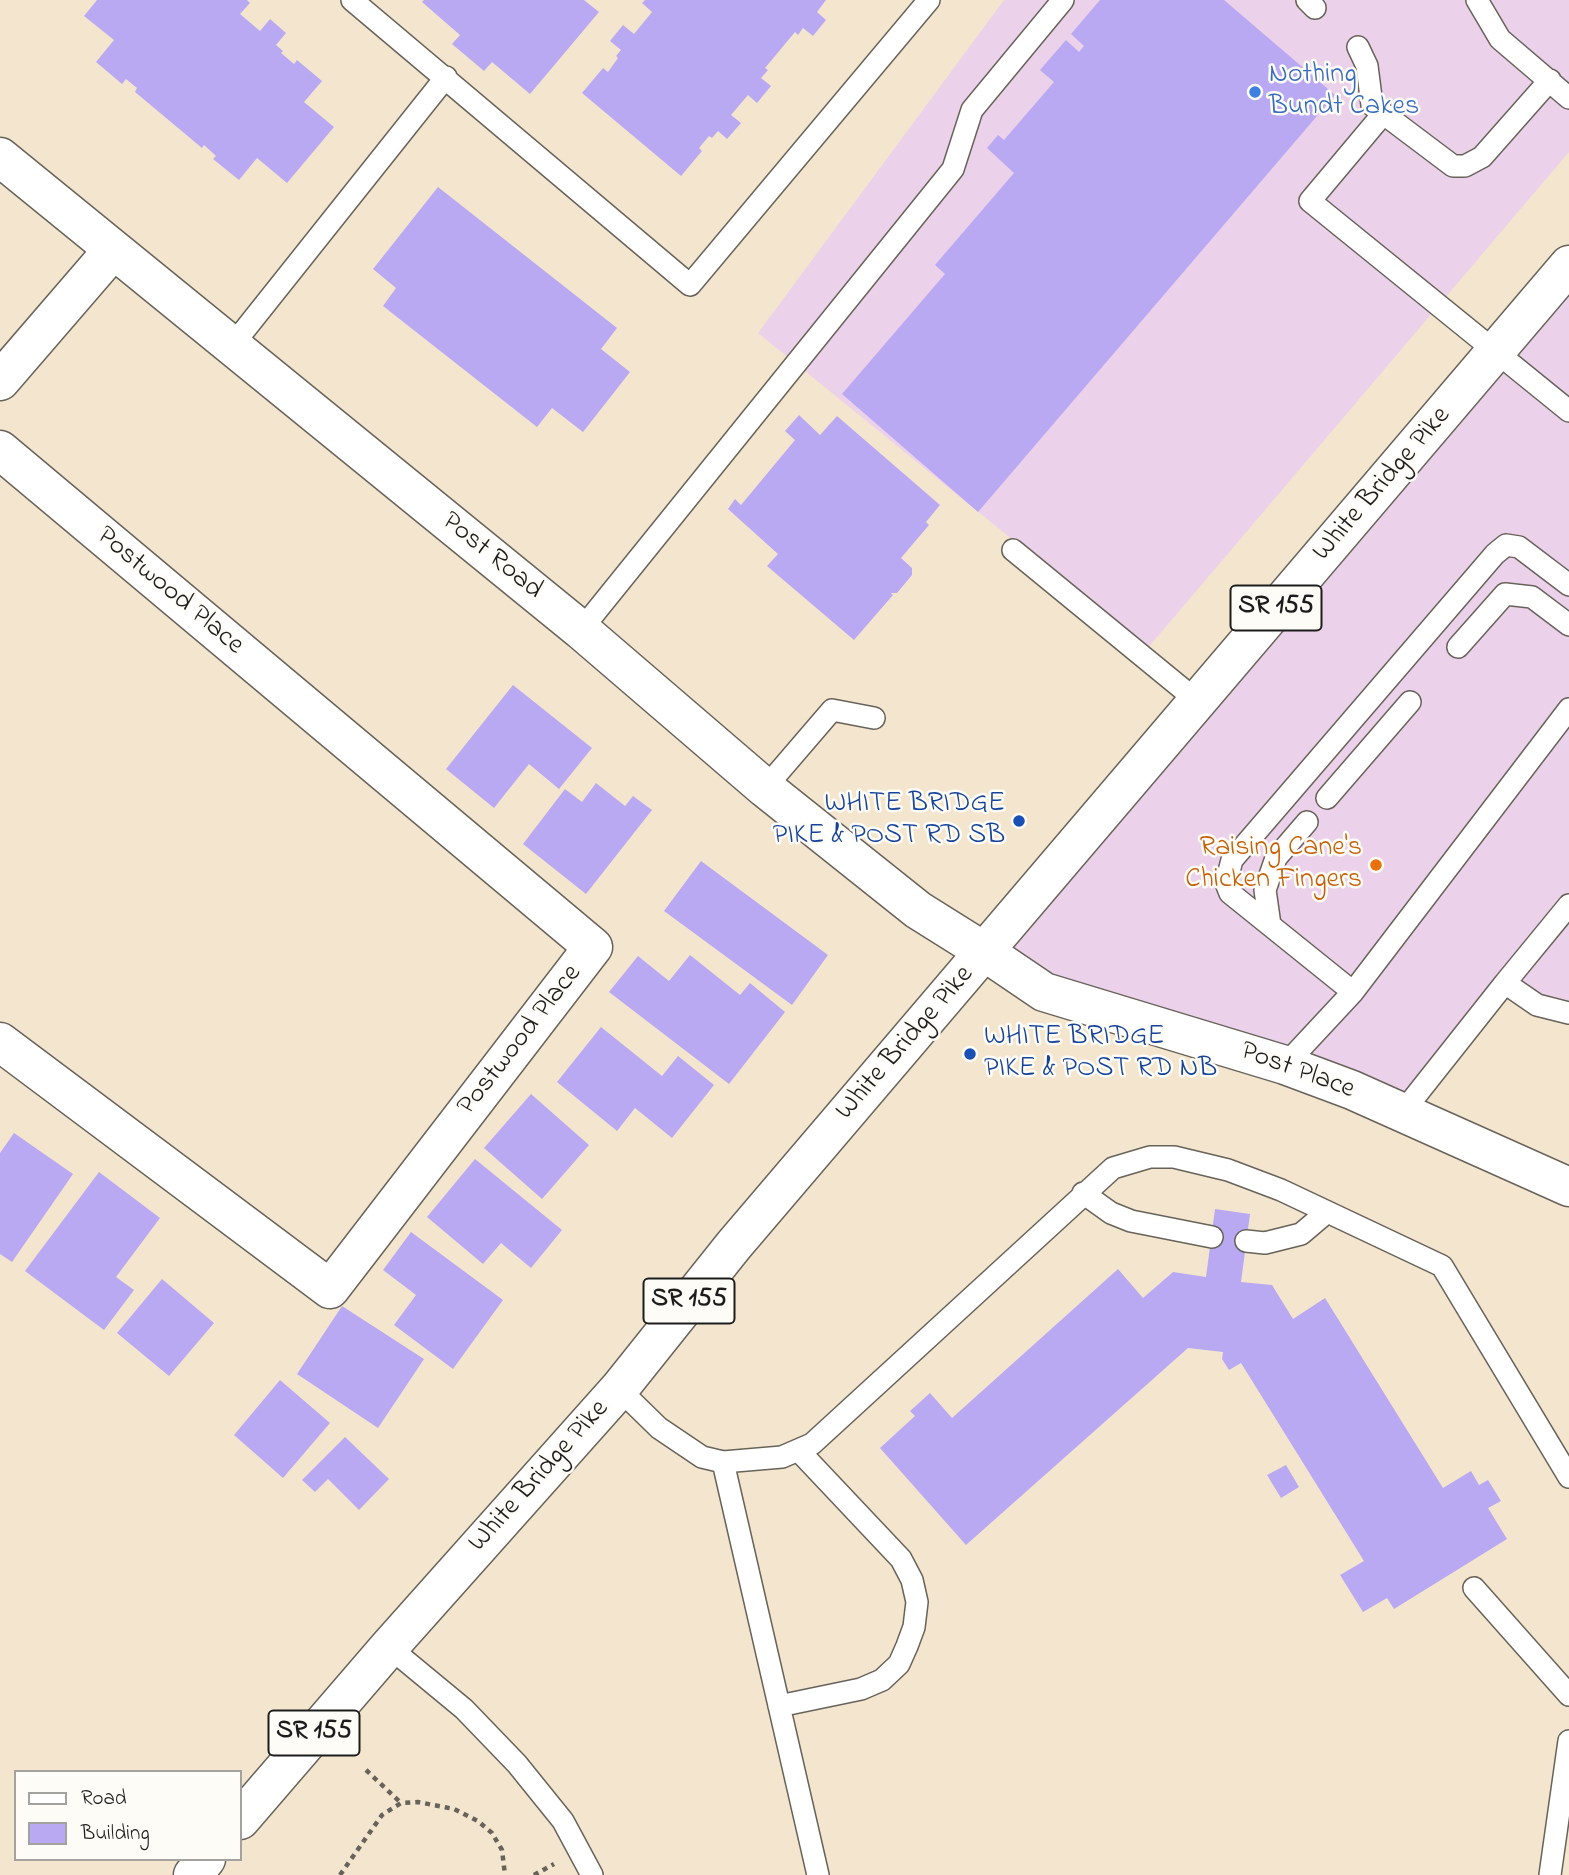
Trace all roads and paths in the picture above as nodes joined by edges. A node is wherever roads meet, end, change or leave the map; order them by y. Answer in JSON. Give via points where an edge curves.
{"nodes":[{"id":1,"x":352,"y":0,"type":"edge"},
{"id":2,"x":929,"y":0,"type":"edge"},
{"id":3,"x":1063,"y":0,"type":"edge"},
{"id":4,"x":1477,"y":0,"type":"edge"},
{"id":5,"x":1358,"y":47,"type":"dead end"},
{"id":6,"x":446,"y":77,"type":"junction"},
{"id":7,"x":1550,"y":80,"type":"junction"},
{"id":8,"x":1569,"y":97,"type":"edge"},
{"id":9,"x":1378,"y":109,"type":"junction"},
{"id":10,"x":0,"y":157,"type":"edge"},
{"id":11,"x":113,"y":250,"type":"junction"},
{"id":12,"x":1569,"y":265,"type":"edge"},
{"id":13,"x":231,"y":347,"type":"junction"},
{"id":14,"x":1497,"y":352,"type":"junction"},
{"id":15,"x":0,"y":381,"type":"edge"},
{"id":16,"x":1569,"y":411,"type":"edge"},
{"id":17,"x":0,"y":450,"type":"edge"},
{"id":18,"x":1013,"y":550,"type":"dead end"},
{"id":19,"x":1569,"y":585,"type":"edge"},
{"id":20,"x":1569,"y":625,"type":"edge"},
{"id":21,"x":581,"y":630,"type":"junction"},
{"id":22,"x":1458,"y":647,"type":"dead end"},
{"id":23,"x":1196,"y":700,"type":"junction"},
{"id":24,"x":1410,"y":702,"type":"dead end"},
{"id":25,"x":1569,"y":709,"type":"edge"},
{"id":26,"x":874,"y":718,"type":"dead end"},
{"id":27,"x":765,"y":788,"type":"junction"},
{"id":28,"x":1327,"y":798,"type":"dead end"},
{"id":29,"x":1307,"y":822,"type":"dead end"},
{"id":30,"x":1569,"y":905,"type":"edge"},
{"id":31,"x":1270,"y":925,"type":"junction"},
{"id":32,"x":985,"y":952,"type":"junction"},
{"id":33,"x":1505,"y":983,"type":"junction"},
{"id":34,"x":1353,"y":992,"type":"junction"},
{"id":35,"x":1569,"y":1013,"type":"edge"},
{"id":36,"x":0,"y":1042,"type":"edge"},
{"id":37,"x":1285,"y":1065,"type":"junction"},
{"id":38,"x":1402,"y":1113,"type":"junction"},
{"id":39,"x":1569,"y":1187,"type":"edge"},
{"id":40,"x":1083,"y":1193,"type":"junction"},
{"id":41,"x":1327,"y":1212,"type":"junction"},
{"id":42,"x":1212,"y":1237,"type":"dead end"},
{"id":43,"x":1246,"y":1241,"type":"dead end"},
{"id":44,"x":619,"y":1389,"type":"junction"},
{"id":45,"x":800,"y":1452,"type":"junction"},
{"id":46,"x":723,"y":1462,"type":"junction"},
{"id":47,"x":1569,"y":1477,"type":"edge"},
{"id":48,"x":1474,"y":1588,"type":"dead end"},
{"id":49,"x":389,"y":1647,"type":"junction"},
{"id":50,"x":1569,"y":1695,"type":"edge"},
{"id":51,"x":779,"y":1706,"type":"junction"},
{"id":52,"x":1569,"y":1741,"type":"edge"},
{"id":53,"x":366,"y":1770,"type":"dead end"},
{"id":54,"x":401,"y":1803,"type":"junction"},
{"id":55,"x":242,"y":1818,"type":"edge"},
{"id":56,"x":204,"y":1861,"type":"edge"},
{"id":57,"x":193,"y":1875,"type":"edge"},
{"id":58,"x":340,"y":1875,"type":"edge"},
{"id":59,"x":505,"y":1875,"type":"edge"},
{"id":60,"x":592,"y":1875,"type":"edge"},
{"id":61,"x":818,"y":1875,"type":"edge"},
{"id":62,"x":1550,"y":1875,"type":"edge"}],
"edges":[{"from":1,"to":6,"type":"lane"},
{"from":2,"to":6,"type":"lane","via":[[690,285]]},
{"from":3,"to":21,"type":"lane","via":[[972,110],[953,169]]},
{"from":4,"to":7,"type":"lane","via":[[1500,39]]},
{"from":5,"to":9,"type":"lane"},
{"from":6,"to":13,"type":"lane"},
{"from":7,"to":8,"type":"lane"},
{"from":7,"to":9,"type":"lane","via":[[1482,157],[1465,166],[1446,163]]},
{"from":9,"to":14,"type":"lane","via":[[1310,201]]},
{"from":10,"to":11,"type":"street","name":"Post Road"},
{"from":11,"to":13,"type":"street","name":"Post Road"},
{"from":11,"to":15,"type":"street"},
{"from":12,"to":14,"type":"street","name":"White Bridge Pike","number":"SR 155"},
{"from":13,"to":21,"type":"street","name":"Post Road"},
{"from":14,"to":16,"type":"lane"},
{"from":14,"to":23,"type":"street","name":"White Bridge Pike","number":"SR 155"},
{"from":17,"to":36,"type":"street","name":"Postwood Place","via":[[593,947],[330,1289]]},
{"from":18,"to":23,"type":"lane"},
{"from":19,"to":31,"type":"lane","via":[[1519,547],[1506,545],[1495,554],[1233,860],[1226,883],[1230,893]]},
{"from":20,"to":22,"type":"lane","via":[[1532,597],[1505,594]]},
{"from":21,"to":27,"type":"street","name":"Post Road"},
{"from":23,"to":32,"type":"street","name":"White Bridge Pike","number":"SR 155"},
{"from":24,"to":28,"type":"lane"},
{"from":25,"to":34,"type":"lane"},
{"from":26,"to":27,"type":"lane","via":[[832,710]]},
{"from":27,"to":32,"type":"street","name":"Post Road","via":[[918,910]]},
{"from":29,"to":31,"type":"lane","via":[[1276,858],[1265,890]]},
{"from":30,"to":33,"type":"lane"},
{"from":31,"to":34,"type":"lane"},
{"from":32,"to":37,"type":"street","name":"Post Place","via":[[1044,992]]},
{"from":32,"to":44,"type":"street","name":"White Bridge Pike","number":"SR 155","via":[[734,1245]]},
{"from":33,"to":35,"type":"lane","via":[[1537,1005]]},
{"from":33,"to":38,"type":"lane"},
{"from":34,"to":37,"type":"lane"},
{"from":37,"to":38,"type":"street","name":"Post Place"},
{"from":38,"to":39,"type":"street","name":"Post Place"},
{"from":40,"to":41,"type":"lane","via":[[1113,1168],[1132,1161],[1174,1157],[1228,1170]]},
{"from":40,"to":42,"type":"lane","via":[[1131,1221]]},
{"from":40,"to":45,"type":"lane"},
{"from":41,"to":43,"type":"lane","via":[[1294,1237],[1265,1243]]},
{"from":41,"to":47,"type":"lane","via":[[1433,1259],[1449,1273]]},
{"from":44,"to":46,"type":"lane","via":[[659,1428],[702,1457]]},
{"from":44,"to":49,"type":"street","name":"White Bridge Pike","number":"SR 155"},
{"from":45,"to":46,"type":"lane"},
{"from":45,"to":51,"type":"lane","via":[[901,1559],[917,1602],[903,1656],[882,1680],[861,1689]]},
{"from":46,"to":51,"type":"lane"},
{"from":48,"to":50,"type":"lane"},
{"from":49,"to":55,"type":"street","name":"White Bridge Pike","number":"SR 155"},
{"from":49,"to":60,"type":"lane","via":[[464,1709],[517,1764],[563,1821]]},
{"from":51,"to":61,"type":"lane"},
{"from":52,"to":62,"type":"lane"},
{"from":53,"to":54,"type":"path"},
{"from":54,"to":58,"type":"path","via":[[369,1829]]},
{"from":54,"to":59,"type":"path","via":[[434,1803],[478,1821],[502,1850]]},
{"from":56,"to":57,"type":"street"}]}
